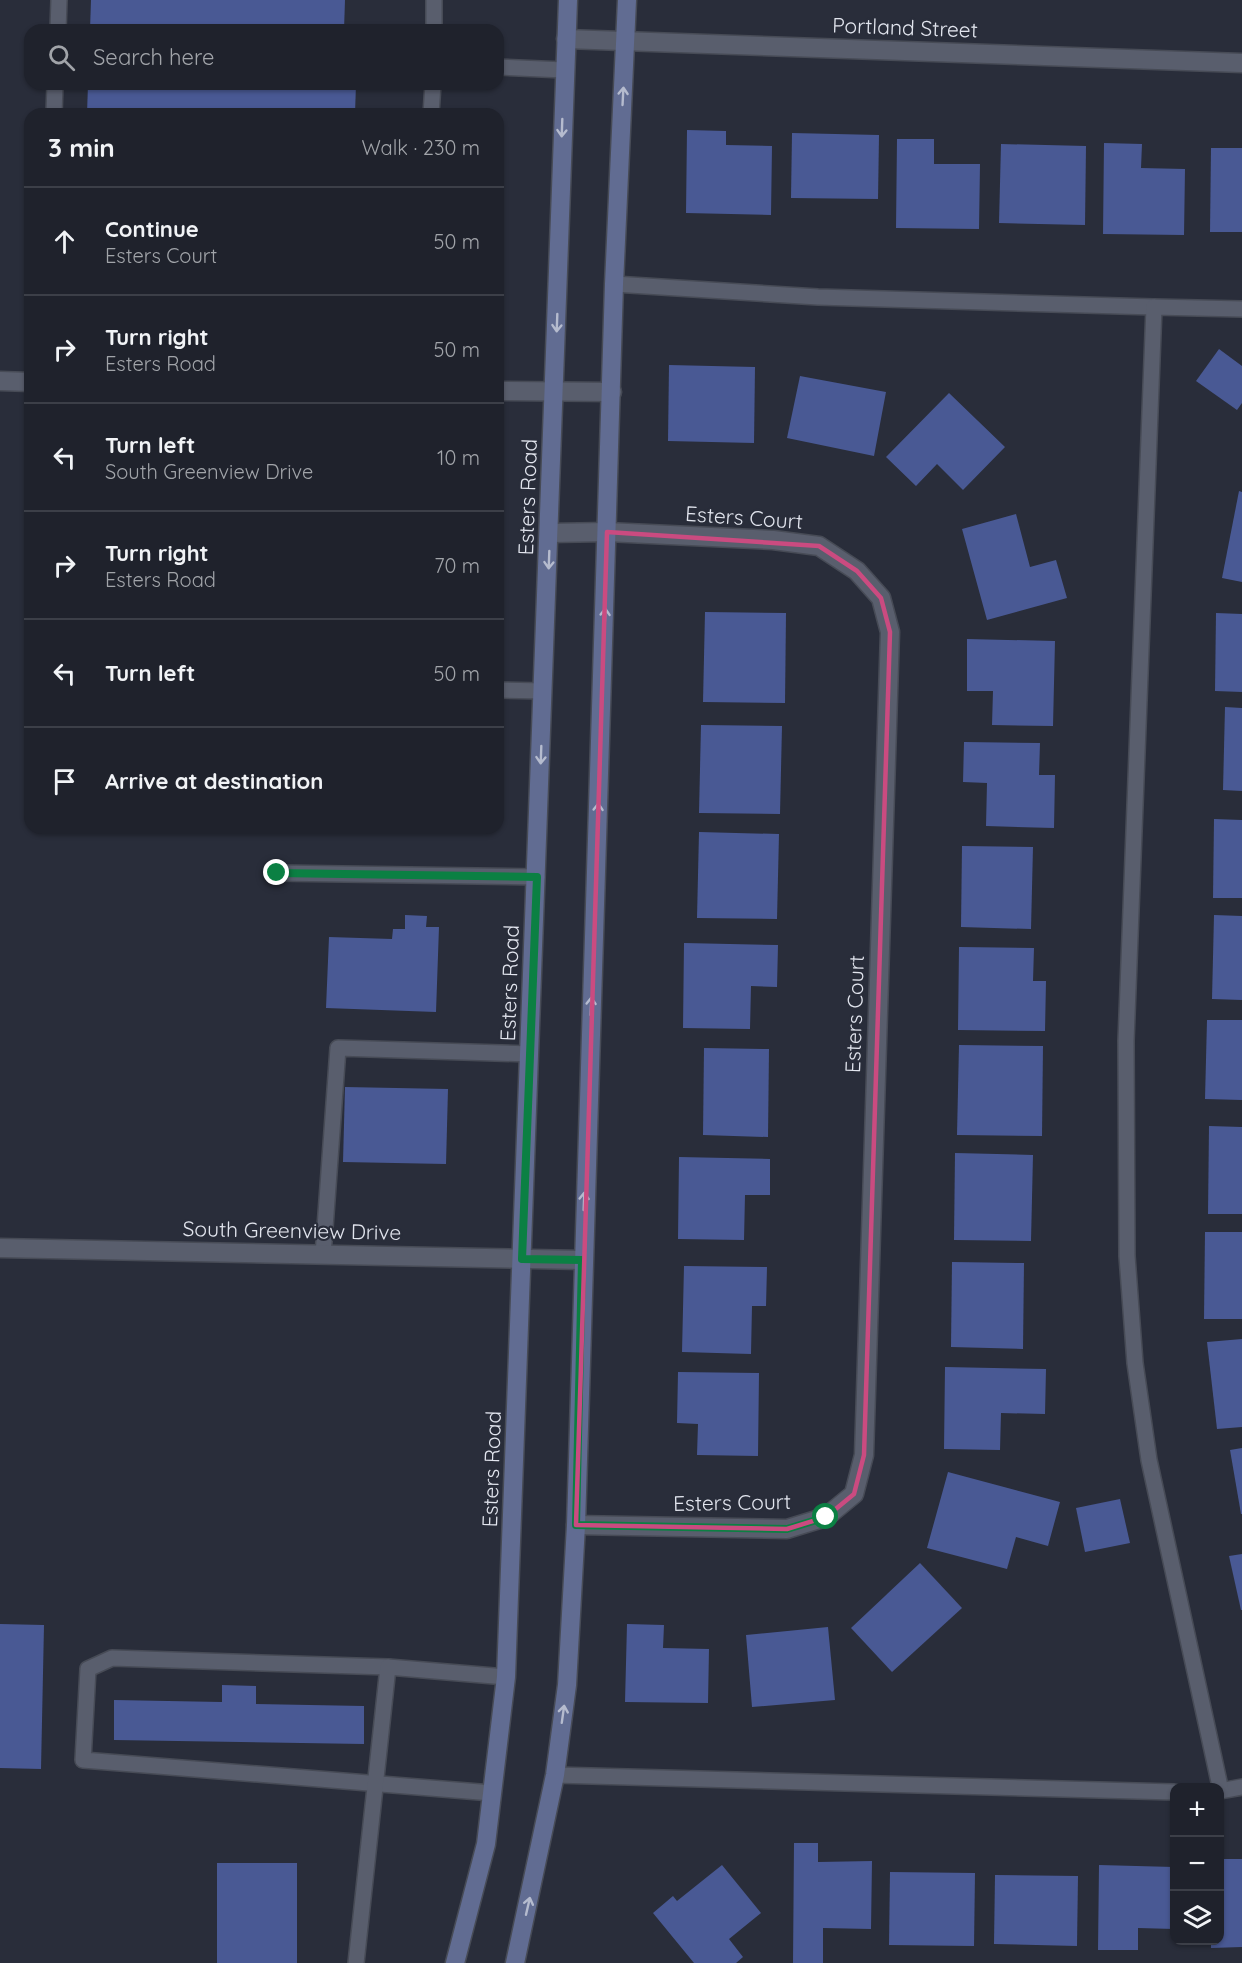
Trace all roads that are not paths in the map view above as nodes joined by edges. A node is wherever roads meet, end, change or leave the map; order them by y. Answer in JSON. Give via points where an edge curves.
{"nodes":[{"id":1,"x":59,"y":0,"type":"edge"},
{"id":2,"x":434,"y":0,"type":"edge"},
{"id":3,"x":568,"y":0,"type":"edge"},
{"id":4,"x":627,"y":0,"type":"edge"},
{"id":5,"x":58,"y":24,"type":"edge"},
{"id":6,"x":434,"y":24,"type":"edge"},
{"id":7,"x":566,"y":39,"type":"junction"},
{"id":8,"x":625,"y":40,"type":"junction"},
{"id":9,"x":1242,"y":63,"type":"edge"},
{"id":10,"x":504,"y":67,"type":"edge"},
{"id":11,"x":564,"y":70,"type":"junction"},
{"id":12,"x":55,"y":90,"type":"edge"},
{"id":13,"x":433,"y":90,"type":"edge"},
{"id":14,"x":54,"y":108,"type":"edge"},
{"id":15,"x":431,"y":108,"type":"edge"},
{"id":16,"x":614,"y":284,"type":"junction"},
{"id":17,"x":1154,"y":307,"type":"junction"},
{"id":18,"x":1242,"y":309,"type":"edge"},
{"id":19,"x":0,"y":381,"type":"edge"},
{"id":20,"x":24,"y":382,"type":"edge"},
{"id":21,"x":504,"y":391,"type":"edge"},
{"id":22,"x":555,"y":392,"type":"junction"},
{"id":23,"x":612,"y":393,"type":"junction"},
{"id":24,"x":608,"y":532,"type":"junction"},
{"id":25,"x":550,"y":533,"type":"junction"},
{"id":26,"x":504,"y":690,"type":"edge"},
{"id":27,"x":543,"y":690,"type":"junction"},
{"id":28,"x":277,"y":873,"type":"dead end"},
{"id":29,"x":537,"y":877,"type":"junction"},
{"id":30,"x":530,"y":1054,"type":"junction"},
{"id":31,"x":0,"y":1248,"type":"edge"},
{"id":32,"x":323,"y":1255,"type":"junction"},
{"id":33,"x":522,"y":1259,"type":"junction"},
{"id":34,"x":582,"y":1260,"type":"junction"},
{"id":35,"x":576,"y":1525,"type":"junction"},
{"id":36,"x":388,"y":1667,"type":"junction"},
{"id":37,"x":506,"y":1677,"type":"junction"},
{"id":38,"x":555,"y":1775,"type":"junction"},
{"id":39,"x":1218,"y":1783,"type":"edge"},
{"id":40,"x":376,"y":1784,"type":"junction"},
{"id":41,"x":1242,"y":1787,"type":"edge"},
{"id":42,"x":1224,"y":1790,"type":"edge"},
{"id":43,"x":1170,"y":1792,"type":"edge"},
{"id":44,"x":492,"y":1793,"type":"junction"},
{"id":45,"x":356,"y":1963,"type":"edge"},
{"id":46,"x":455,"y":1963,"type":"edge"},
{"id":47,"x":515,"y":1963,"type":"edge"}],
"edges":[{"from":1,"to":5,"type":"lane"},
{"from":2,"to":6,"type":"lane"},
{"from":3,"to":7,"type":"main road","name":"Esters Road"},
{"from":4,"to":8,"type":"main road"},
{"from":7,"to":8,"type":"street","name":"Portland Street"},
{"from":7,"to":11,"type":"main road","name":"Esters Road"},
{"from":8,"to":9,"type":"street","name":"Portland Street"},
{"from":16,"to":8,"type":"main road","one_way":true},
{"from":10,"to":11,"type":"lane"},
{"from":11,"to":22,"type":"main road","name":"Esters Road","one_way":true},
{"from":12,"to":14,"type":"lane"},
{"from":13,"to":15,"type":"lane"},
{"from":16,"to":17,"type":"lane","via":[[818,297]]},
{"from":16,"to":23,"type":"main road"},
{"from":17,"to":18,"type":"lane"},
{"from":17,"to":39,"type":"lane","via":[[1126,1041],[1127,1256],[1135,1363],[1149,1460]]},
{"from":19,"to":20,"type":"street"},
{"from":21,"to":22,"type":"street"},
{"from":22,"to":23,"type":"street"},
{"from":22,"to":25,"type":"main road","name":"Esters Road"},
{"from":23,"to":24,"type":"main road"},
{"from":24,"to":25,"type":"street","name":"Esters Court"},
{"from":34,"to":24,"type":"main road","one_way":true},
{"from":24,"to":35,"type":"street","name":"Esters Court","via":[[819,546],[857,571],[881,598],[890,644],[864,1455],[854,1494],[826,1517],[787,1529]]},
{"from":25,"to":27,"type":"main road","name":"Esters Road","one_way":true},
{"from":26,"to":27,"type":"lane"},
{"from":27,"to":29,"type":"main road","name":"Esters Road","one_way":true},
{"from":28,"to":29,"type":"lane"},
{"from":29,"to":30,"type":"main road","name":"Esters Road"},
{"from":30,"to":32,"type":"lane","via":[[338,1048]]},
{"from":30,"to":33,"type":"main road","name":"Esters Road"},
{"from":31,"to":32,"type":"street","name":"South Greenview Drive"},
{"from":32,"to":33,"type":"street","name":"South Greenview Drive"},
{"from":33,"to":34,"type":"street","name":"South Greenview Drive"},
{"from":33,"to":37,"type":"main road","name":"Esters Road"},
{"from":34,"to":35,"type":"main road"},
{"from":38,"to":35,"type":"main road","one_way":true,"via":[[567,1684]]},
{"from":36,"to":37,"type":"lane"},
{"from":36,"to":40,"type":"lane"},
{"from":36,"to":40,"type":"lane","via":[[112,1658],[88,1670],[83,1760]]},
{"from":37,"to":44,"type":"main road","name":"Esters Road"},
{"from":38,"to":43,"type":"lane"},
{"from":47,"to":38,"type":"main road","one_way":true},
{"from":40,"to":44,"type":"lane"},
{"from":40,"to":45,"type":"lane"},
{"from":41,"to":42,"type":"lane"},
{"from":44,"to":46,"type":"main road","name":"Esters Road","via":[[486,1844]]}]}
